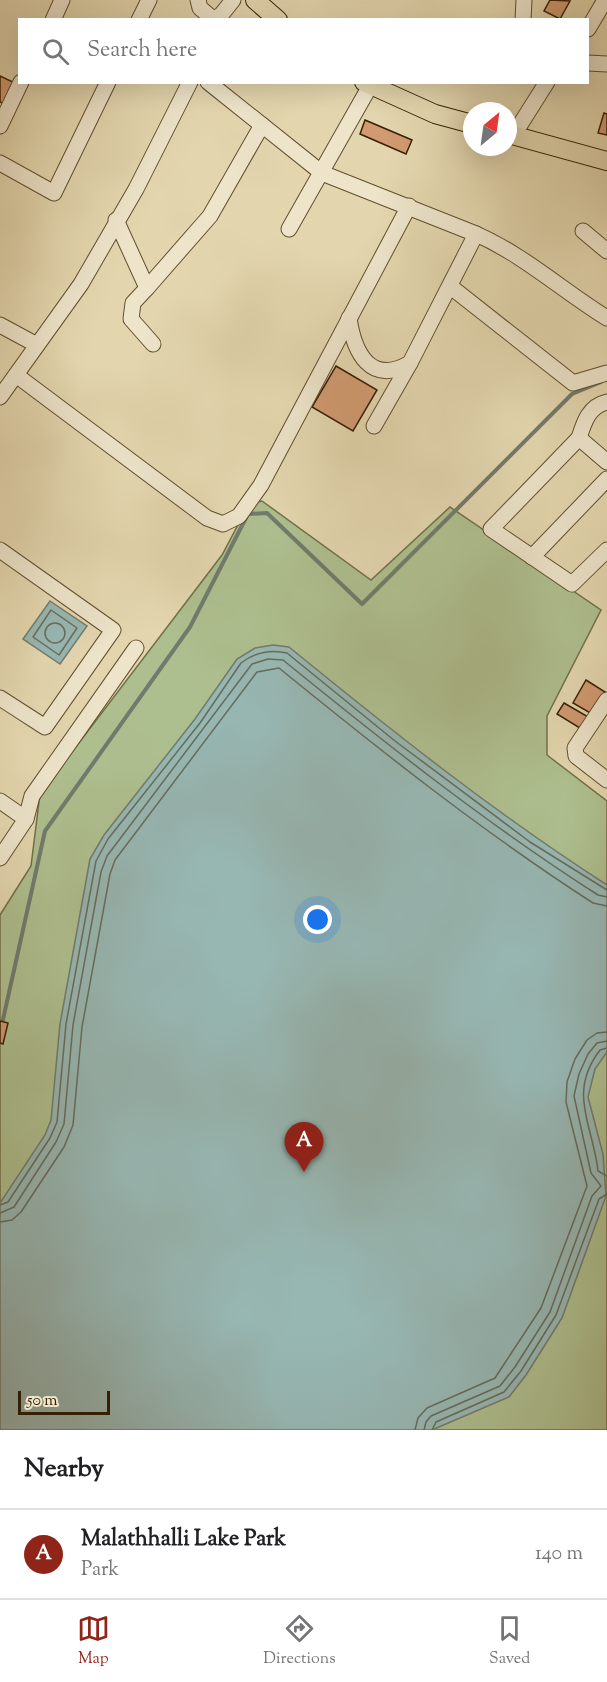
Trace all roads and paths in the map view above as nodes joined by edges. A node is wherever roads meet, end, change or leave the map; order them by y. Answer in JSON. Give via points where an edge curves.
{"nodes":[{"id":1,"x":62,"y":0,"type":"edge"},
{"id":2,"x":149,"y":0,"type":"edge"},
{"id":3,"x":198,"y":0,"type":"edge"},
{"id":4,"x":233,"y":0,"type":"edge"},
{"id":5,"x":255,"y":0,"type":"edge"},
{"id":6,"x":605,"y":0,"type":"edge"},
{"id":7,"x":523,"y":1,"type":"edge"},
{"id":8,"x":53,"y":18,"type":"edge"},
{"id":9,"x":140,"y":18,"type":"edge"},
{"id":10,"x":212,"y":18,"type":"edge"},
{"id":11,"x":215,"y":18,"type":"edge"},
{"id":12,"x":276,"y":18,"type":"edge"},
{"id":13,"x":523,"y":18,"type":"edge"},
{"id":14,"x":589,"y":27,"type":"edge"},
{"id":15,"x":589,"y":63,"type":"edge"},
{"id":16,"x":607,"y":64,"type":"edge"},
{"id":17,"x":20,"y":84,"type":"edge"},
{"id":18,"x":107,"y":84,"type":"edge"},
{"id":19,"x":189,"y":84,"type":"edge"},
{"id":20,"x":211,"y":84,"type":"edge"},
{"id":21,"x":367,"y":84,"type":"edge"},
{"id":22,"x":546,"y":84,"type":"edge"},
{"id":23,"x":463,"y":122,"type":"edge"},
{"id":24,"x":262,"y":125,"type":"junction"},
{"id":25,"x":0,"y":126,"type":"edge"},
{"id":26,"x":517,"y":126,"type":"edge"},
{"id":27,"x":517,"y":137,"type":"edge"},
{"id":28,"x":607,"y":161,"type":"edge"},
{"id":29,"x":0,"y":163,"type":"edge"},
{"id":30,"x":322,"y":174,"type":"junction"},
{"id":31,"x":409,"y":206,"type":"junction"},
{"id":32,"x":116,"y":220,"type":"junction"},
{"id":33,"x":289,"y":230,"type":"dead end"},
{"id":34,"x":583,"y":231,"type":"dead end"},
{"id":35,"x":476,"y":234,"type":"junction"},
{"id":36,"x":607,"y":250,"type":"edge"},
{"id":37,"x":451,"y":287,"type":"junction"},
{"id":38,"x":147,"y":288,"type":"junction"},
{"id":39,"x":350,"y":318,"type":"junction"},
{"id":40,"x":607,"y":318,"type":"edge"},
{"id":41,"x":0,"y":325,"type":"edge"},
{"id":42,"x":153,"y":344,"type":"dead end"},
{"id":43,"x":37,"y":345,"type":"junction"},
{"id":44,"x":410,"y":363,"type":"junction"},
{"id":45,"x":607,"y":373,"type":"edge"},
{"id":46,"x":16,"y":375,"type":"junction"},
{"id":47,"x":0,"y":397,"type":"edge"},
{"id":48,"x":607,"y":402,"type":"edge"},
{"id":49,"x":374,"y":426,"type":"dead end"},
{"id":50,"x":579,"y":438,"type":"junction"},
{"id":51,"x":607,"y":462,"type":"edge"},
{"id":52,"x":607,"y":479,"type":"edge"},
{"id":53,"x":0,"y":550,"type":"edge"},
{"id":54,"x":607,"y":550,"type":"edge"},
{"id":55,"x":532,"y":557,"type":"junction"},
{"id":56,"x":136,"y":648,"type":"dead end"},
{"id":57,"x":0,"y":698,"type":"edge"},
{"id":58,"x":607,"y":700,"type":"edge"},
{"id":59,"x":607,"y":780,"type":"edge"},
{"id":60,"x":0,"y":801,"type":"edge"},
{"id":61,"x":26,"y":819,"type":"junction"},
{"id":62,"x":0,"y":858,"type":"edge"}],
"edges":[{"from":1,"to":8,"type":"street"},
{"from":2,"to":9,"type":"street"},
{"from":3,"to":10,"type":"street","via":[[200,8]]},
{"from":4,"to":11,"type":"street"},
{"from":5,"to":12,"type":"main road"},
{"from":6,"to":14,"type":"street"},
{"from":7,"to":13,"type":"street"},
{"from":15,"to":16,"type":"street"},
{"from":17,"to":25,"type":"street"},
{"from":18,"to":29,"type":"street","via":[[54,193]]},
{"from":19,"to":32,"type":"street"},
{"from":20,"to":24,"type":"street"},
{"from":21,"to":23,"type":"main road","via":[[435,114]]},
{"from":21,"to":30,"type":"street"},
{"from":22,"to":26,"type":"street"},
{"from":24,"to":30,"type":"street"},
{"from":24,"to":38,"type":"street","via":[[210,216]]},
{"from":27,"to":28,"type":"main road"},
{"from":30,"to":31,"type":"street"},
{"from":30,"to":33,"type":"street"},
{"from":31,"to":35,"type":"street"},
{"from":31,"to":39,"type":"street"},
{"from":32,"to":38,"type":"street"},
{"from":32,"to":43,"type":"street","via":[[81,284]]},
{"from":34,"to":36,"type":"street"},
{"from":35,"to":37,"type":"street"},
{"from":35,"to":40,"type":"street","via":[[503,246]]},
{"from":37,"to":44,"type":"street"},
{"from":37,"to":45,"type":"street","via":[[573,383]]},
{"from":38,"to":42,"type":"street","via":[[133,303],[131,319]]},
{"from":39,"to":44,"type":"street","via":[[355,348],[366,362],[384,372]]},
{"from":39,"to":46,"type":"street","via":[[261,485],[239,516],[223,524],[207,518]]},
{"from":41,"to":43,"type":"street"},
{"from":43,"to":46,"type":"street"},
{"from":44,"to":49,"type":"street"},
{"from":46,"to":47,"type":"street"},
{"from":48,"to":50,"type":"street","via":[[589,413]]},
{"from":50,"to":51,"type":"street"},
{"from":50,"to":55,"type":"street","via":[[491,529]]},
{"from":52,"to":55,"type":"street"},
{"from":53,"to":57,"type":"street","via":[[113,630],[45,727]]},
{"from":54,"to":55,"type":"street","via":[[572,584]]},
{"from":56,"to":61,"type":"street","via":[[32,796]]},
{"from":58,"to":59,"type":"street","via":[[575,748],[576,756]]},
{"from":60,"to":61,"type":"street"},
{"from":61,"to":62,"type":"street"}]}
